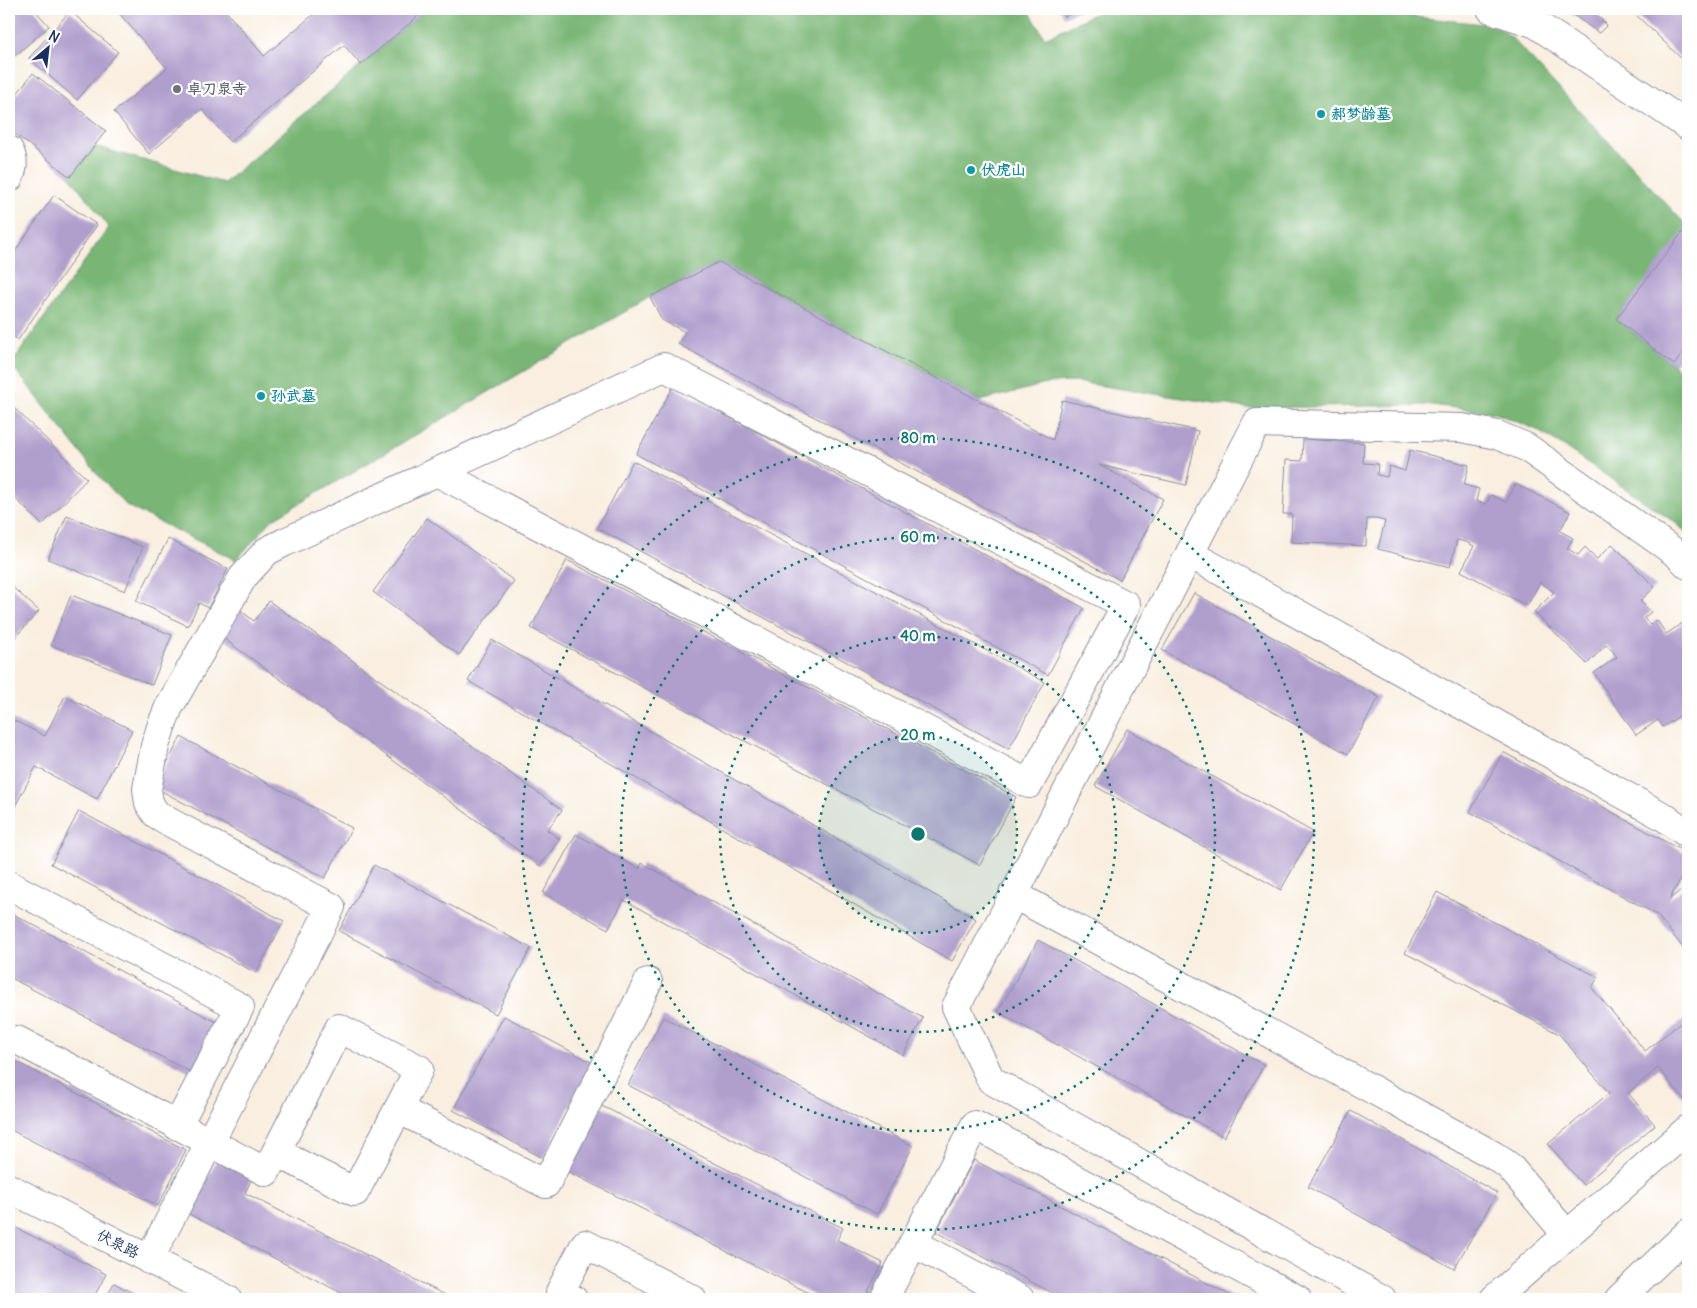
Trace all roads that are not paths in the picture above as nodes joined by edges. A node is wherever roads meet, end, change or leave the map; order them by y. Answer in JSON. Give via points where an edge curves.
{"nodes":[{"id":1,"x":1491,"y":9,"type":"edge"},
{"id":2,"x":1688,"y":126,"type":"edge"},
{"id":3,"x":9,"y":150,"type":"edge"},
{"id":4,"x":9,"y":178,"type":"edge"},
{"id":5,"x":437,"y":472,"type":"junction"},
{"id":6,"x":1190,"y":554,"type":"junction"},
{"id":7,"x":1688,"y":565,"type":"edge"},
{"id":8,"x":1688,"y":834,"type":"edge"},
{"id":9,"x":9,"y":885,"type":"edge"},
{"id":10,"x":1013,"y":894,"type":"junction"},
{"id":11,"x":648,"y":982,"type":"dead end"},
{"id":12,"x":16,"y":1040,"type":"dead end"},
{"id":13,"x":398,"y":1109,"type":"junction"},
{"id":14,"x":177,"y":1126,"type":"junction"},
{"id":15,"x":1688,"y":1129,"type":"edge"},
{"id":16,"x":210,"y":1143,"type":"junction"},
{"id":17,"x":276,"y":1152,"type":"junction"},
{"id":18,"x":9,"y":1188,"type":"edge"},
{"id":19,"x":1688,"y":1233,"type":"edge"},
{"id":20,"x":1567,"y":1235,"type":"junction"},
{"id":21,"x":914,"y":1243,"type":"junction"},
{"id":22,"x":149,"y":1260,"type":"junction"},
{"id":23,"x":893,"y":1296,"type":"edge"},
{"id":24,"x":227,"y":1299,"type":"edge"},
{"id":25,"x":574,"y":1299,"type":"edge"},
{"id":26,"x":692,"y":1299,"type":"edge"},
{"id":27,"x":1020,"y":1299,"type":"edge"},
{"id":28,"x":1298,"y":1299,"type":"edge"},
{"id":29,"x":1382,"y":1299,"type":"edge"},
{"id":30,"x":1494,"y":1299,"type":"edge"},
{"id":31,"x":1619,"y":1299,"type":"edge"}],
"edges":[{"from":1,"to":2,"type":"street","via":[[1536,24]]},
{"from":3,"to":4,"type":"street","via":[[13,166]]},
{"from":5,"to":5,"type":"street","via":[[664,367],[1126,606],[1029,784]]},
{"from":5,"to":16,"type":"street","via":[[267,551],[243,577],[162,724],[147,789],[149,803],[156,814],[331,908]]},
{"from":6,"to":7,"type":"street","via":[[1257,423],[1462,428],[1497,435],[1526,447]]},
{"from":6,"to":8,"type":"street","via":[[1656,812]]},
{"from":6,"to":10,"type":"street"},
{"from":9,"to":14,"type":"street","via":[[240,1007]]},
{"from":10,"to":20,"type":"street","via":[[1493,1155],[1509,1166]]},
{"from":10,"to":29,"type":"street","via":[[956,1007],[991,1080]]},
{"from":11,"to":13,"type":"street","via":[[546,1184]]},
{"from":12,"to":14,"type":"street"},
{"from":13,"to":17,"type":"street","via":[[355,1192]]},
{"from":13,"to":17,"type":"street","via":[[419,1069],[339,1028]]},
{"from":14,"to":16,"type":"street"},
{"from":15,"to":20,"type":"street"},
{"from":16,"to":17,"type":"street","via":[[266,1172]]},
{"from":16,"to":22,"type":"street"},
{"from":18,"to":22,"type":"street","name":"伏泉路"},
{"from":19,"to":31,"type":"street"},
{"from":20,"to":30,"type":"street"},
{"from":21,"to":23,"type":"street"},
{"from":21,"to":27,"type":"street"},
{"from":21,"to":28,"type":"street","via":[[974,1126]]},
{"from":22,"to":24,"type":"street","name":"伏泉路"},
{"from":25,"to":26,"type":"street","via":[[560,1292],[585,1244]]}]}
